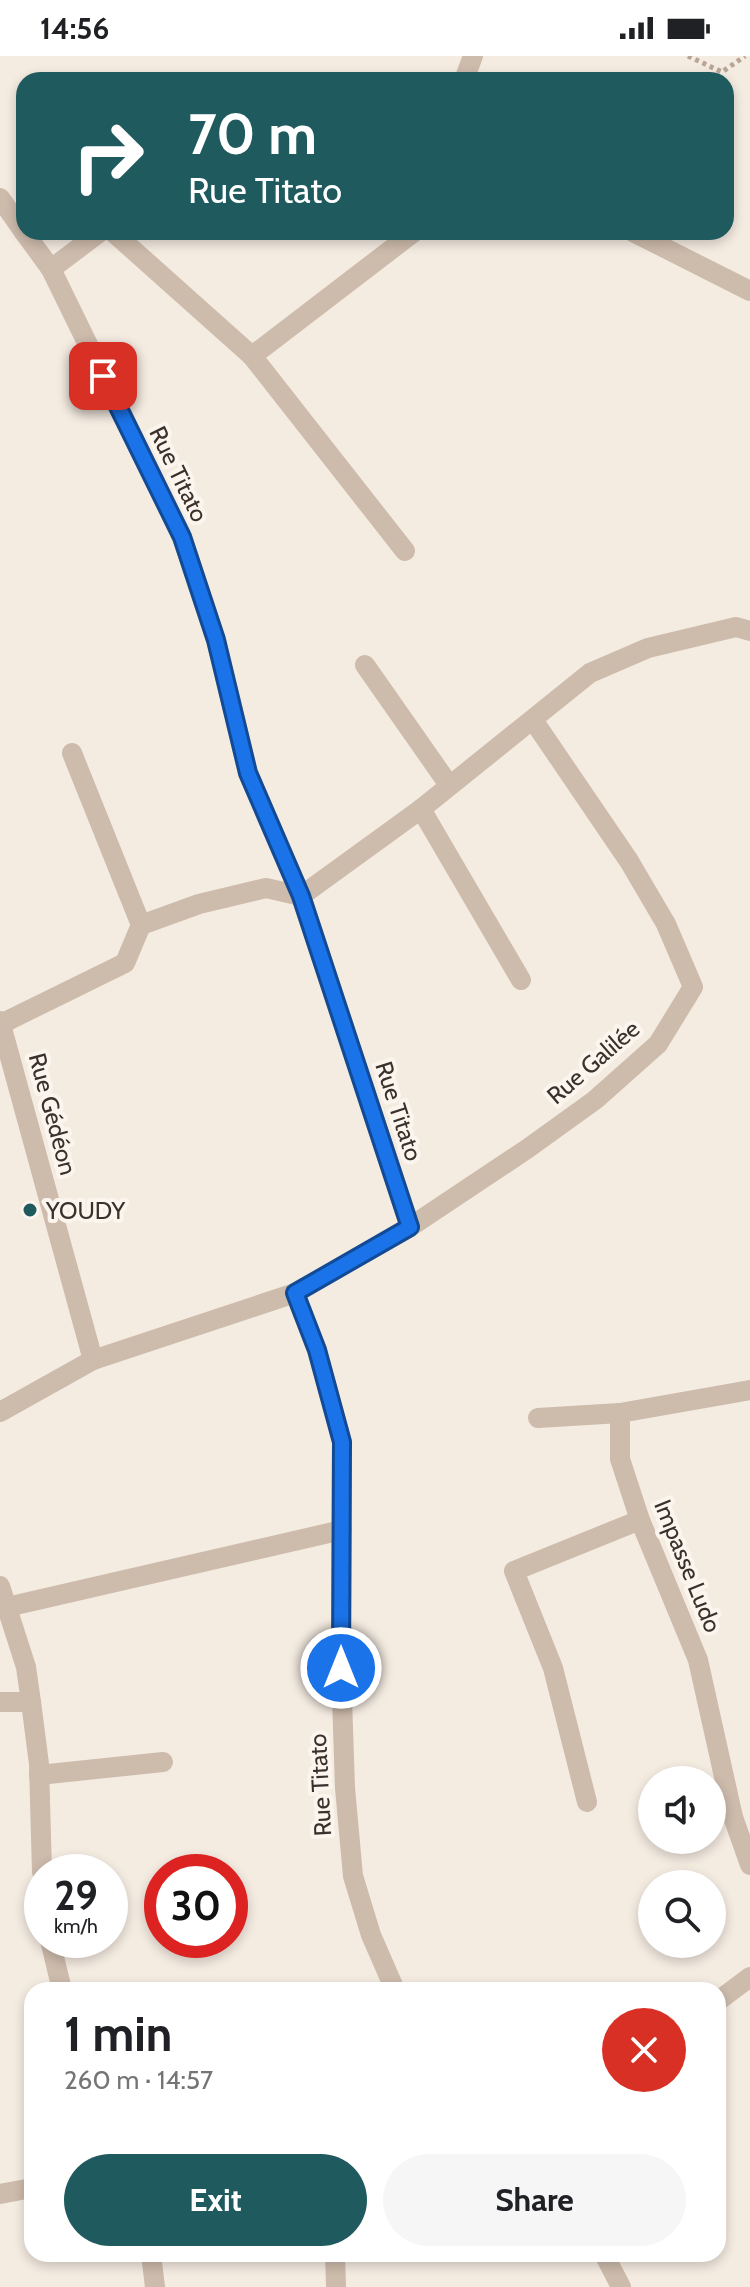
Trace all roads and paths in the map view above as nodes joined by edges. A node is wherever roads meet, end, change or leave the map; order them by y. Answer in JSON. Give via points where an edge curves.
{"nodes":[{"id":1,"x":688,"y":56,"type":"edge"},
{"id":2,"x":745,"y":56,"type":"edge"},
{"id":3,"x":0,"y":198,"type":"edge"},
{"id":4,"x":16,"y":221,"type":"edge"},
{"id":5,"x":30,"y":240,"type":"edge"},
{"id":6,"x":89,"y":240,"type":"edge"},
{"id":7,"x":122,"y":240,"type":"edge"},
{"id":8,"x":404,"y":240,"type":"edge"},
{"id":9,"x":649,"y":240,"type":"edge"},
{"id":10,"x":51,"y":269,"type":"junction"},
{"id":11,"x":750,"y":291,"type":"edge"},
{"id":12,"x":252,"y":356,"type":"junction"},
{"id":13,"x":405,"y":551,"type":"dead end"},
{"id":14,"x":750,"y":631,"type":"edge"},
{"id":15,"x":365,"y":665,"type":"dead end"},
{"id":16,"x":533,"y":720,"type":"junction"},
{"id":17,"x":72,"y":753,"type":"dead end"},
{"id":18,"x":449,"y":785,"type":"junction"},
{"id":19,"x":421,"y":809,"type":"junction"},
{"id":20,"x":301,"y":896,"type":"junction"},
{"id":21,"x":141,"y":925,"type":"junction"},
{"id":22,"x":521,"y":980,"type":"dead end"},
{"id":23,"x":1,"y":1023,"type":"edge"},
{"id":24,"x":410,"y":1227,"type":"junction"},
{"id":25,"x":295,"y":1293,"type":"junction"},
{"id":26,"x":93,"y":1360,"type":"junction"},
{"id":27,"x":750,"y":1390,"type":"edge"},
{"id":28,"x":0,"y":1412,"type":"edge"},
{"id":29,"x":620,"y":1413,"type":"junction"},
{"id":30,"x":538,"y":1418,"type":"dead end"},
{"id":31,"x":640,"y":1520,"type":"junction"},
{"id":32,"x":342,"y":1530,"type":"junction"},
{"id":33,"x":0,"y":1586,"type":"edge"},
{"id":34,"x":7,"y":1607,"type":"junction"},
{"id":35,"x":0,"y":1702,"type":"edge"},
{"id":36,"x":31,"y":1702,"type":"junction"},
{"id":37,"x":163,"y":1762,"type":"dead end"},
{"id":38,"x":39,"y":1775,"type":"junction"},
{"id":39,"x":587,"y":1802,"type":"dead end"},
{"id":40,"x":41,"y":1854,"type":"edge"},
{"id":41,"x":750,"y":1865,"type":"edge"},
{"id":42,"x":54,"y":1958,"type":"edge"},
{"id":43,"x":750,"y":1977,"type":"edge"},
{"id":44,"x":60,"y":1982,"type":"edge"},
{"id":45,"x":392,"y":1982,"type":"edge"},
{"id":46,"x":726,"y":1995,"type":"edge"},
{"id":47,"x":24,"y":2190,"type":"edge"},
{"id":48,"x":0,"y":2194,"type":"edge"},
{"id":49,"x":152,"y":2262,"type":"edge"},
{"id":50,"x":335,"y":2262,"type":"edge"},
{"id":51,"x":608,"y":2262,"type":"edge"},
{"id":52,"x":155,"y":2287,"type":"edge"},
{"id":53,"x":336,"y":2287,"type":"edge"},
{"id":54,"x":621,"y":2287,"type":"edge"}],
"edges":[{"from":1,"to":2,"type":"path","via":[[722,72]]},
{"from":3,"to":4,"type":"street","name":"Rue Titato"},
{"from":5,"to":10,"type":"street","name":"Rue Titato"},
{"from":6,"to":10,"type":"street"},
{"from":7,"to":12,"type":"street"},
{"from":8,"to":12,"type":"street"},
{"from":9,"to":11,"type":"street"},
{"from":10,"to":20,"type":"street","name":"Rue Titato","via":[[182,537],[216,640],[248,773]]},
{"from":12,"to":13,"type":"street"},
{"from":14,"to":16,"type":"street","via":[[736,627],[648,648],[590,673]]},
{"from":15,"to":18,"type":"street"},
{"from":16,"to":18,"type":"street"},
{"from":16,"to":24,"type":"street","name":"Rue Galilée","via":[[629,861],[666,924],[693,987],[658,1044],[595,1100]]},
{"from":17,"to":21,"type":"street"},
{"from":18,"to":19,"type":"street"},
{"from":19,"to":20,"type":"street"},
{"from":19,"to":22,"type":"street"},
{"from":20,"to":21,"type":"street","via":[[266,888]]},
{"from":20,"to":24,"type":"street","name":"Rue Titato"},
{"from":21,"to":23,"type":"street","via":[[125,963]]},
{"from":23,"to":26,"type":"street","name":"Rue Gédéon"},
{"from":24,"to":25,"type":"street"},
{"from":25,"to":26,"type":"street"},
{"from":25,"to":32,"type":"street","name":"Rue Titato","via":[[342,1442]]},
{"from":26,"to":28,"type":"street"},
{"from":27,"to":29,"type":"street"},
{"from":29,"to":30,"type":"street"},
{"from":29,"to":31,"type":"street","name":"Impasse Ludo","via":[[620,1459]]},
{"from":31,"to":39,"type":"street","via":[[514,1571],[553,1668]]},
{"from":31,"to":41,"type":"street","name":"Impasse Ludo","via":[[698,1660],[733,1817]]},
{"from":32,"to":34,"type":"street"},
{"from":32,"to":45,"type":"street","name":"Rue Titato","via":[[341,1683],[353,1876]]},
{"from":33,"to":34,"type":"street"},
{"from":34,"to":36,"type":"street"},
{"from":35,"to":36,"type":"street"},
{"from":36,"to":38,"type":"street"},
{"from":37,"to":38,"type":"street"},
{"from":38,"to":40,"type":"street"},
{"from":42,"to":44,"type":"street"},
{"from":43,"to":46,"type":"street"},
{"from":47,"to":48,"type":"street"},
{"from":49,"to":52,"type":"street"},
{"from":50,"to":53,"type":"street"},
{"from":51,"to":54,"type":"street"}]}
